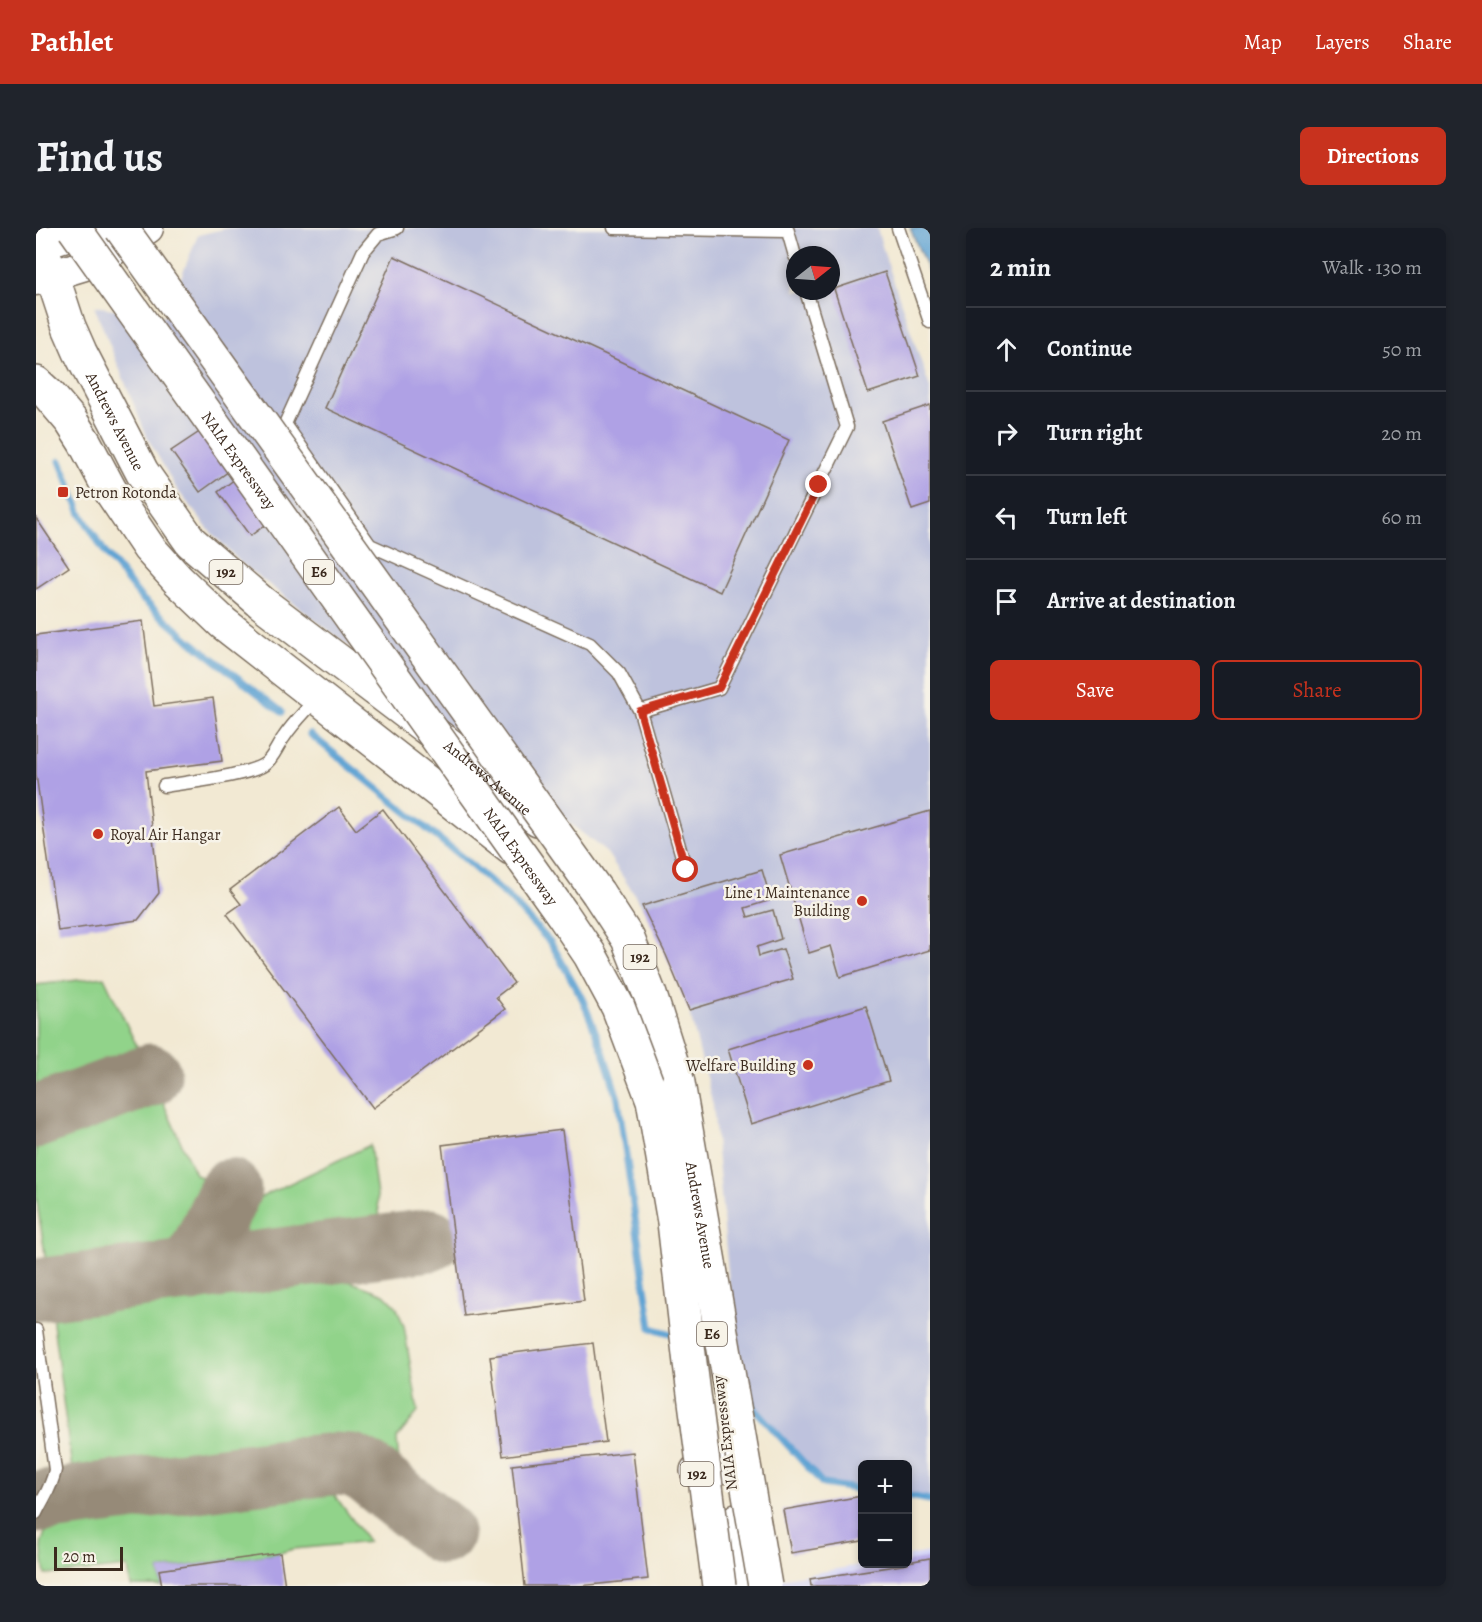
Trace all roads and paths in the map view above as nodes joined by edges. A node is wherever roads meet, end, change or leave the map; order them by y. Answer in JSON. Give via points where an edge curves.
{"nodes":[{"id":1,"x":74,"y":228,"type":"edge"},
{"id":2,"x":108,"y":228,"type":"edge"},
{"id":3,"x":121,"y":228,"type":"edge"},
{"id":4,"x":148,"y":228,"type":"edge"},
{"id":5,"x":398,"y":228,"type":"edge"},
{"id":6,"x":614,"y":228,"type":"edge"},
{"id":7,"x":898,"y":228,"type":"edge"},
{"id":8,"x":787,"y":229,"type":"edge"},
{"id":9,"x":37,"y":243,"type":"edge"},
{"id":10,"x":792,"y":246,"type":"edge"},
{"id":11,"x":41,"y":286,"type":"edge"},
{"id":12,"x":809,"y":300,"type":"edge"},
{"id":13,"x":930,"y":322,"type":"edge"},
{"id":14,"x":36,"y":383,"type":"edge"},
{"id":15,"x":317,"y":697,"type":"junction"},
{"id":16,"x":640,"y":711,"type":"junction"},
{"id":17,"x":164,"y":786,"type":"dead end"},
{"id":18,"x":686,"y":870,"type":"dead end"},
{"id":19,"x":678,"y":1083,"type":"junction"},
{"id":20,"x":679,"y":1320,"type":"dead end"},
{"id":21,"x":36,"y":1330,"type":"edge"},
{"id":22,"x":683,"y":1361,"type":"dead end"},
{"id":23,"x":732,"y":1465,"type":"junction"},
{"id":24,"x":697,"y":1471,"type":"junction"},
{"id":25,"x":36,"y":1513,"type":"edge"},
{"id":26,"x":712,"y":1586,"type":"edge"},
{"id":27,"x":718,"y":1586,"type":"edge"},
{"id":28,"x":742,"y":1586,"type":"edge"},
{"id":29,"x":747,"y":1586,"type":"edge"},
{"id":30,"x":765,"y":1586,"type":"edge"}],
"edges":[{"from":1,"to":27,"type":"main road","name":"NAIA Expressway","number":"E6","bridge":true,"via":[[563,915],[618,1007],[653,1100],[665,1166]]},
{"from":2,"to":9,"type":"street","via":[[83,230]]},
{"from":3,"to":19,"type":"main road","name":"NAIA Expressway","number":"E6","bridge":true,"via":[[628,939]]},
{"from":4,"to":11,"type":"street","via":[[95,262]]},
{"from":5,"to":16,"type":"lane","via":[[378,234],[363,252],[285,424],[370,545],[590,644],[620,674]]},
{"from":6,"to":8,"type":"lane"},
{"from":7,"to":13,"type":"lane"},
{"from":8,"to":10,"type":"lane"},
{"from":9,"to":11,"type":"main road"},
{"from":11,"to":23,"type":"main road","name":"Andrews Avenue","number":"192","via":[[69,327],[142,471],[191,542],[262,603],[465,757],[549,829],[604,895],[631,938],[652,983],[685,1093]]},
{"from":12,"to":16,"type":"lane","via":[[847,427],[719,688]]},
{"from":14,"to":15,"type":"main road","name":"Andrews Avenue","number":"192","via":[[70,421],[149,548],[223,623]]},
{"from":15,"to":17,"type":"lane","via":[[265,764],[235,774]]},
{"from":15,"to":20,"type":"main road","name":"Andrews Avenue","number":"192","via":[[516,852],[577,922],[622,1004],[648,1100],[670,1222]]},
{"from":16,"to":18,"type":"lane"},
{"from":19,"to":28,"type":"main road","name":"NAIA Expressway","number":"E6","bridge":true},
{"from":19,"to":30,"type":"main road","bridge":true},
{"from":21,"to":25,"type":"lane","via":[[54,1470],[53,1481]]},
{"from":22,"to":24,"type":"main road","number":"192"},
{"from":23,"to":24,"type":"main road"},
{"from":23,"to":29,"type":"main road","name":"Andrews Avenue","number":"192"},
{"from":24,"to":26,"type":"main road","number":"192"}]}
